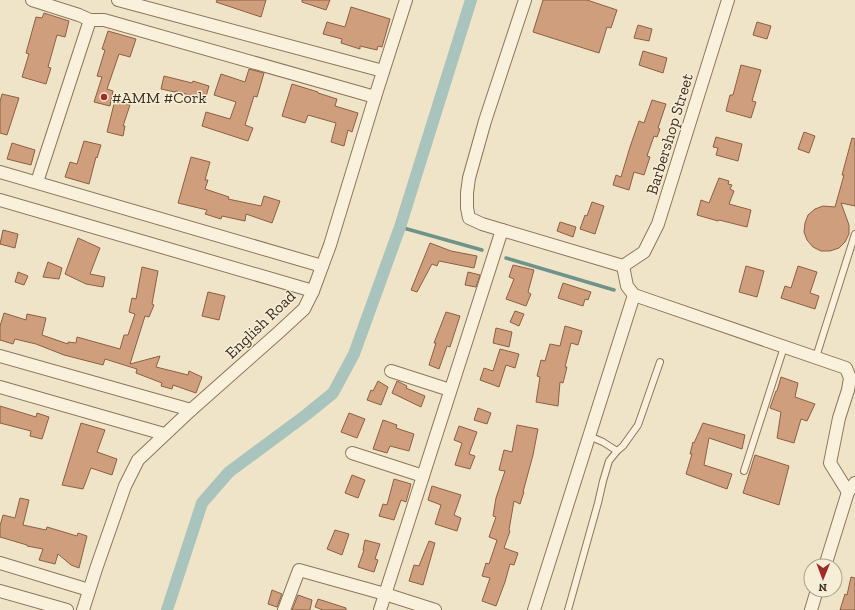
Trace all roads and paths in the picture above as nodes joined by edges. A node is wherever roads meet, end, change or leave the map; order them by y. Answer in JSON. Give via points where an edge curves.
{"nodes":[{"id":1,"x":32,"y":0,"type":"edge"},
{"id":2,"x":118,"y":0,"type":"edge"},
{"id":3,"x":406,"y":0,"type":"edge"},
{"id":4,"x":525,"y":0,"type":"edge"},
{"id":5,"x":728,"y":0,"type":"edge"},
{"id":6,"x":90,"y":20,"type":"junction"},
{"id":7,"x":383,"y":71,"type":"junction"},
{"id":8,"x":374,"y":97,"type":"junction"},
{"id":9,"x":0,"y":172,"type":"edge"},
{"id":10,"x":37,"y":182,"type":"junction"},
{"id":11,"x":0,"y":200,"type":"edge"},
{"id":12,"x":502,"y":230,"type":"junction"},
{"id":13,"x":855,"y":234,"type":"edge"},
{"id":14,"x":322,"y":266,"type":"junction"},
{"id":15,"x":623,"y":266,"type":"junction"},
{"id":16,"x":314,"y":291,"type":"junction"},
{"id":17,"x":634,"y":295,"type":"junction"},
{"id":18,"x":784,"y":346,"type":"junction"},
{"id":19,"x":0,"y":356,"type":"edge"},
{"id":20,"x":816,"y":358,"type":"junction"},
{"id":21,"x":660,"y":362,"type":"dead end"},
{"id":22,"x":391,"y":371,"type":"dead end"},
{"id":23,"x":0,"y":387,"type":"edge"},
{"id":24,"x":450,"y":390,"type":"junction"},
{"id":25,"x":191,"y":410,"type":"junction"},
{"id":26,"x":164,"y":434,"type":"junction"},
{"id":27,"x":589,"y":436,"type":"junction"},
{"id":28,"x":617,"y":451,"type":"junction"},
{"id":29,"x":352,"y":453,"type":"dead end"},
{"id":30,"x":744,"y":471,"type":"dead end"},
{"id":31,"x":423,"y":476,"type":"junction"},
{"id":32,"x":851,"y":487,"type":"edge"},
{"id":33,"x":828,"y":558,"type":"edge"},
{"id":34,"x":0,"y":563,"type":"edge"},
{"id":35,"x":89,"y":590,"type":"junction"},
{"id":36,"x":0,"y":591,"type":"edge"},
{"id":37,"x":385,"y":594,"type":"junction"},
{"id":38,"x":815,"y":598,"type":"edge"},
{"id":39,"x":67,"y":610,"type":"edge"},
{"id":40,"x":83,"y":610,"type":"edge"},
{"id":41,"x":284,"y":610,"type":"edge"},
{"id":42,"x":380,"y":610,"type":"edge"},
{"id":43,"x":434,"y":610,"type":"edge"},
{"id":44,"x":534,"y":610,"type":"edge"},
{"id":45,"x":568,"y":610,"type":"edge"},
{"id":46,"x":811,"y":610,"type":"edge"}],
"edges":[{"from":1,"to":6,"type":"street"},
{"from":2,"to":7,"type":"street"},
{"from":3,"to":7,"type":"street","name":"English Road"},
{"from":4,"to":12,"type":"street","via":[[485,121],[467,194],[469,218]]},
{"from":5,"to":15,"type":"street","name":"Barbershop Street","via":[[658,224],[644,252]]},
{"from":6,"to":8,"type":"street","via":[[104,20]]},
{"from":6,"to":10,"type":"street"},
{"from":7,"to":8,"type":"street","name":"English Road"},
{"from":8,"to":14,"type":"street","name":"English Road"},
{"from":9,"to":10,"type":"street"},
{"from":10,"to":14,"type":"street"},
{"from":11,"to":16,"type":"street"},
{"from":12,"to":15,"type":"street"},
{"from":12,"to":24,"type":"street"},
{"from":13,"to":20,"type":"lane"},
{"from":14,"to":16,"type":"street","name":"English Road"},
{"from":15,"to":17,"type":"street","via":[[627,286]]},
{"from":16,"to":25,"type":"street","name":"English Road","via":[[304,309]]},
{"from":17,"to":18,"type":"street"},
{"from":17,"to":27,"type":"street"},
{"from":18,"to":20,"type":"street"},
{"from":18,"to":30,"type":"lane"},
{"from":19,"to":25,"type":"street"},
{"from":20,"to":32,"type":"street","via":[[846,368],[850,378],[830,463]]},
{"from":21,"to":28,"type":"lane","via":[[638,425]]},
{"from":22,"to":24,"type":"street"},
{"from":23,"to":26,"type":"street"},
{"from":24,"to":31,"type":"street"},
{"from":25,"to":26,"type":"street","name":"English Road"},
{"from":26,"to":35,"type":"street","name":"English Road","via":[[138,460],[125,486]]},
{"from":27,"to":28,"type":"lane"},
{"from":27,"to":44,"type":"street"},
{"from":28,"to":45,"type":"lane","via":[[609,461]]},
{"from":29,"to":31,"type":"street"},
{"from":31,"to":37,"type":"street"},
{"from":32,"to":33,"type":"street"},
{"from":34,"to":35,"type":"street"},
{"from":35,"to":40,"type":"street","name":"English Road"},
{"from":36,"to":39,"type":"street"},
{"from":37,"to":41,"type":"street","via":[[299,570]]},
{"from":37,"to":42,"type":"street"},
{"from":37,"to":43,"type":"street"},
{"from":38,"to":46,"type":"street"}]}
